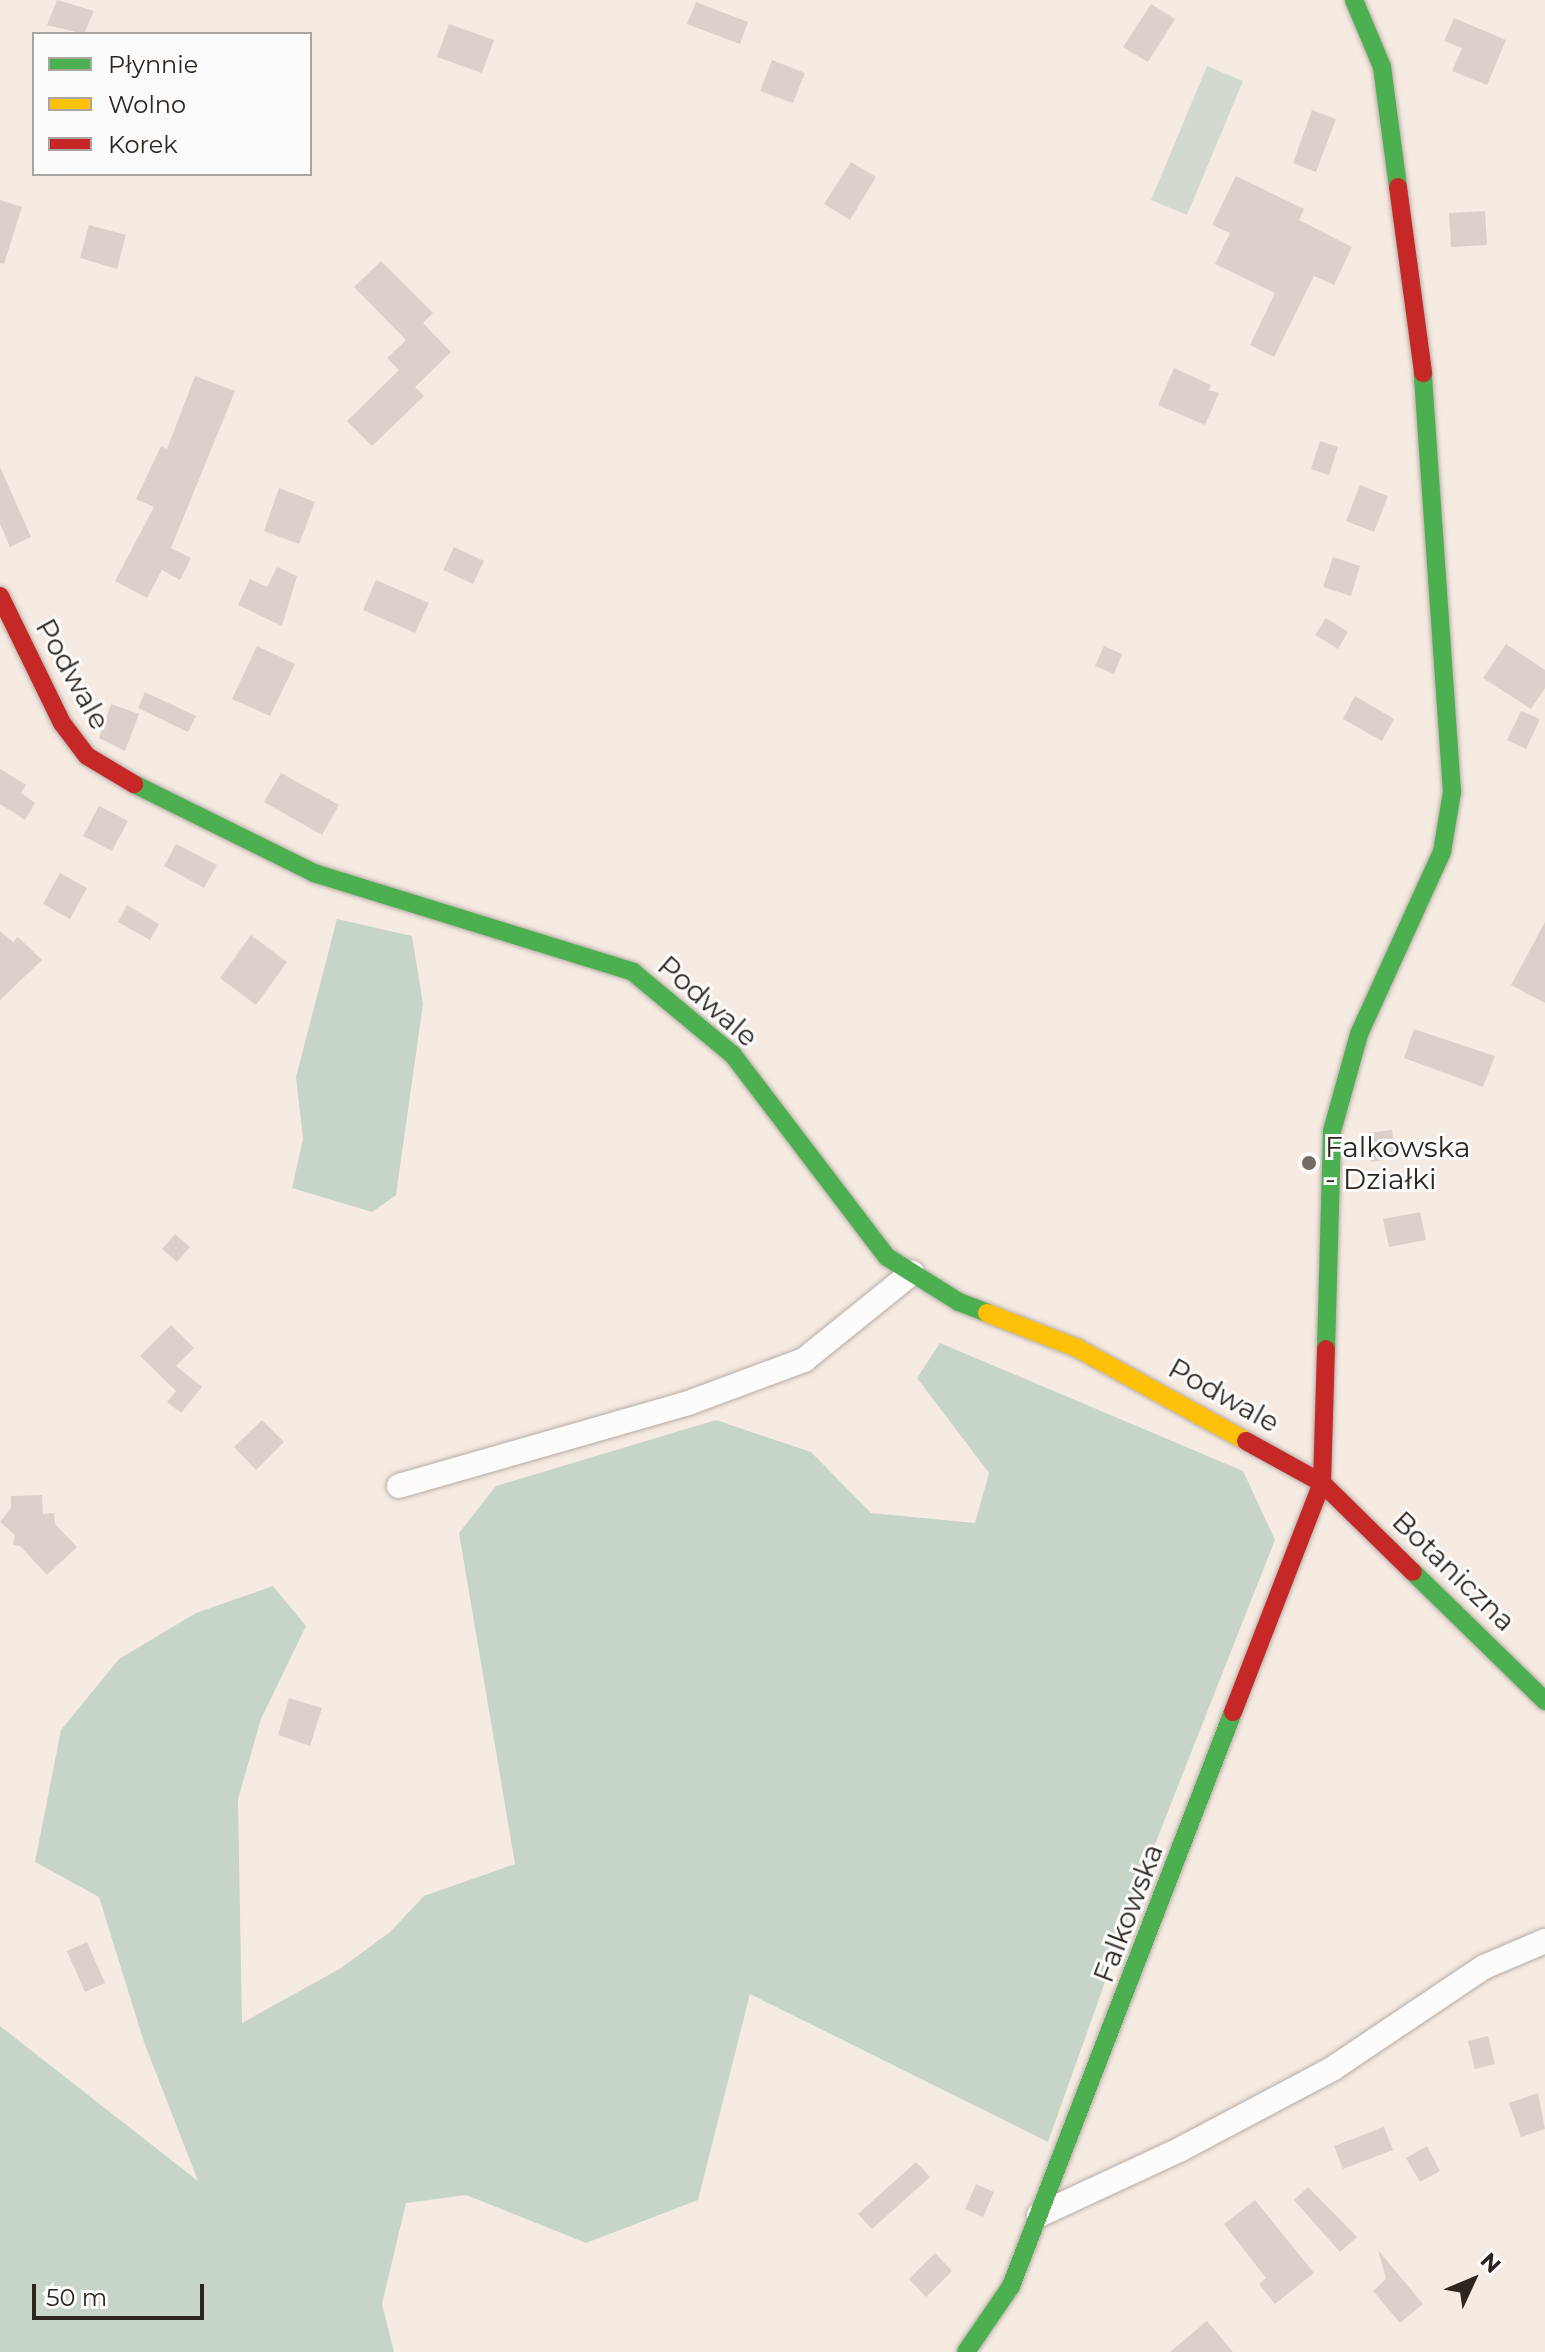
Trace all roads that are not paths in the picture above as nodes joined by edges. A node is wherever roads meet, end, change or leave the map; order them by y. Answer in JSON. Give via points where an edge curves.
{"nodes":[{"id":1,"x":1354,"y":0,"type":"edge"},
{"id":2,"x":0,"y":596,"type":"edge"},
{"id":3,"x":912,"y":1273,"type":"junction"},
{"id":4,"x":1322,"y":1483,"type":"junction"},
{"id":5,"x":399,"y":1486,"type":"dead end"},
{"id":6,"x":1545,"y":1701,"type":"edge"},
{"id":7,"x":1545,"y":1941,"type":"edge"},
{"id":8,"x":1039,"y":2215,"type":"junction"},
{"id":9,"x":966,"y":2352,"type":"edge"}],
"edges":[{"from":1,"to":4,"type":"street","name":"Falkowska","via":[[1382,67],[1423,372],[1454,781],[1442,852],[1359,1034],[1332,1131]]},
{"from":2,"to":3,"type":"street","name":"Podwale","via":[[62,723],[87,756],[169,805],[314,873],[633,972],[733,1055],[887,1257]]},
{"from":3,"to":4,"type":"street","name":"Podwale","via":[[959,1302],[1077,1348]]},
{"from":3,"to":5,"type":"street","via":[[810,1356],[673,1408]]},
{"from":4,"to":6,"type":"street","name":"Botaniczna"},
{"from":4,"to":8,"type":"street","name":"Falkowska"},
{"from":7,"to":8,"type":"street","via":[[1484,1967],[1332,2069],[1181,2149]]},
{"from":8,"to":9,"type":"street","name":"Falkowska","via":[[1011,2286]]}]}
